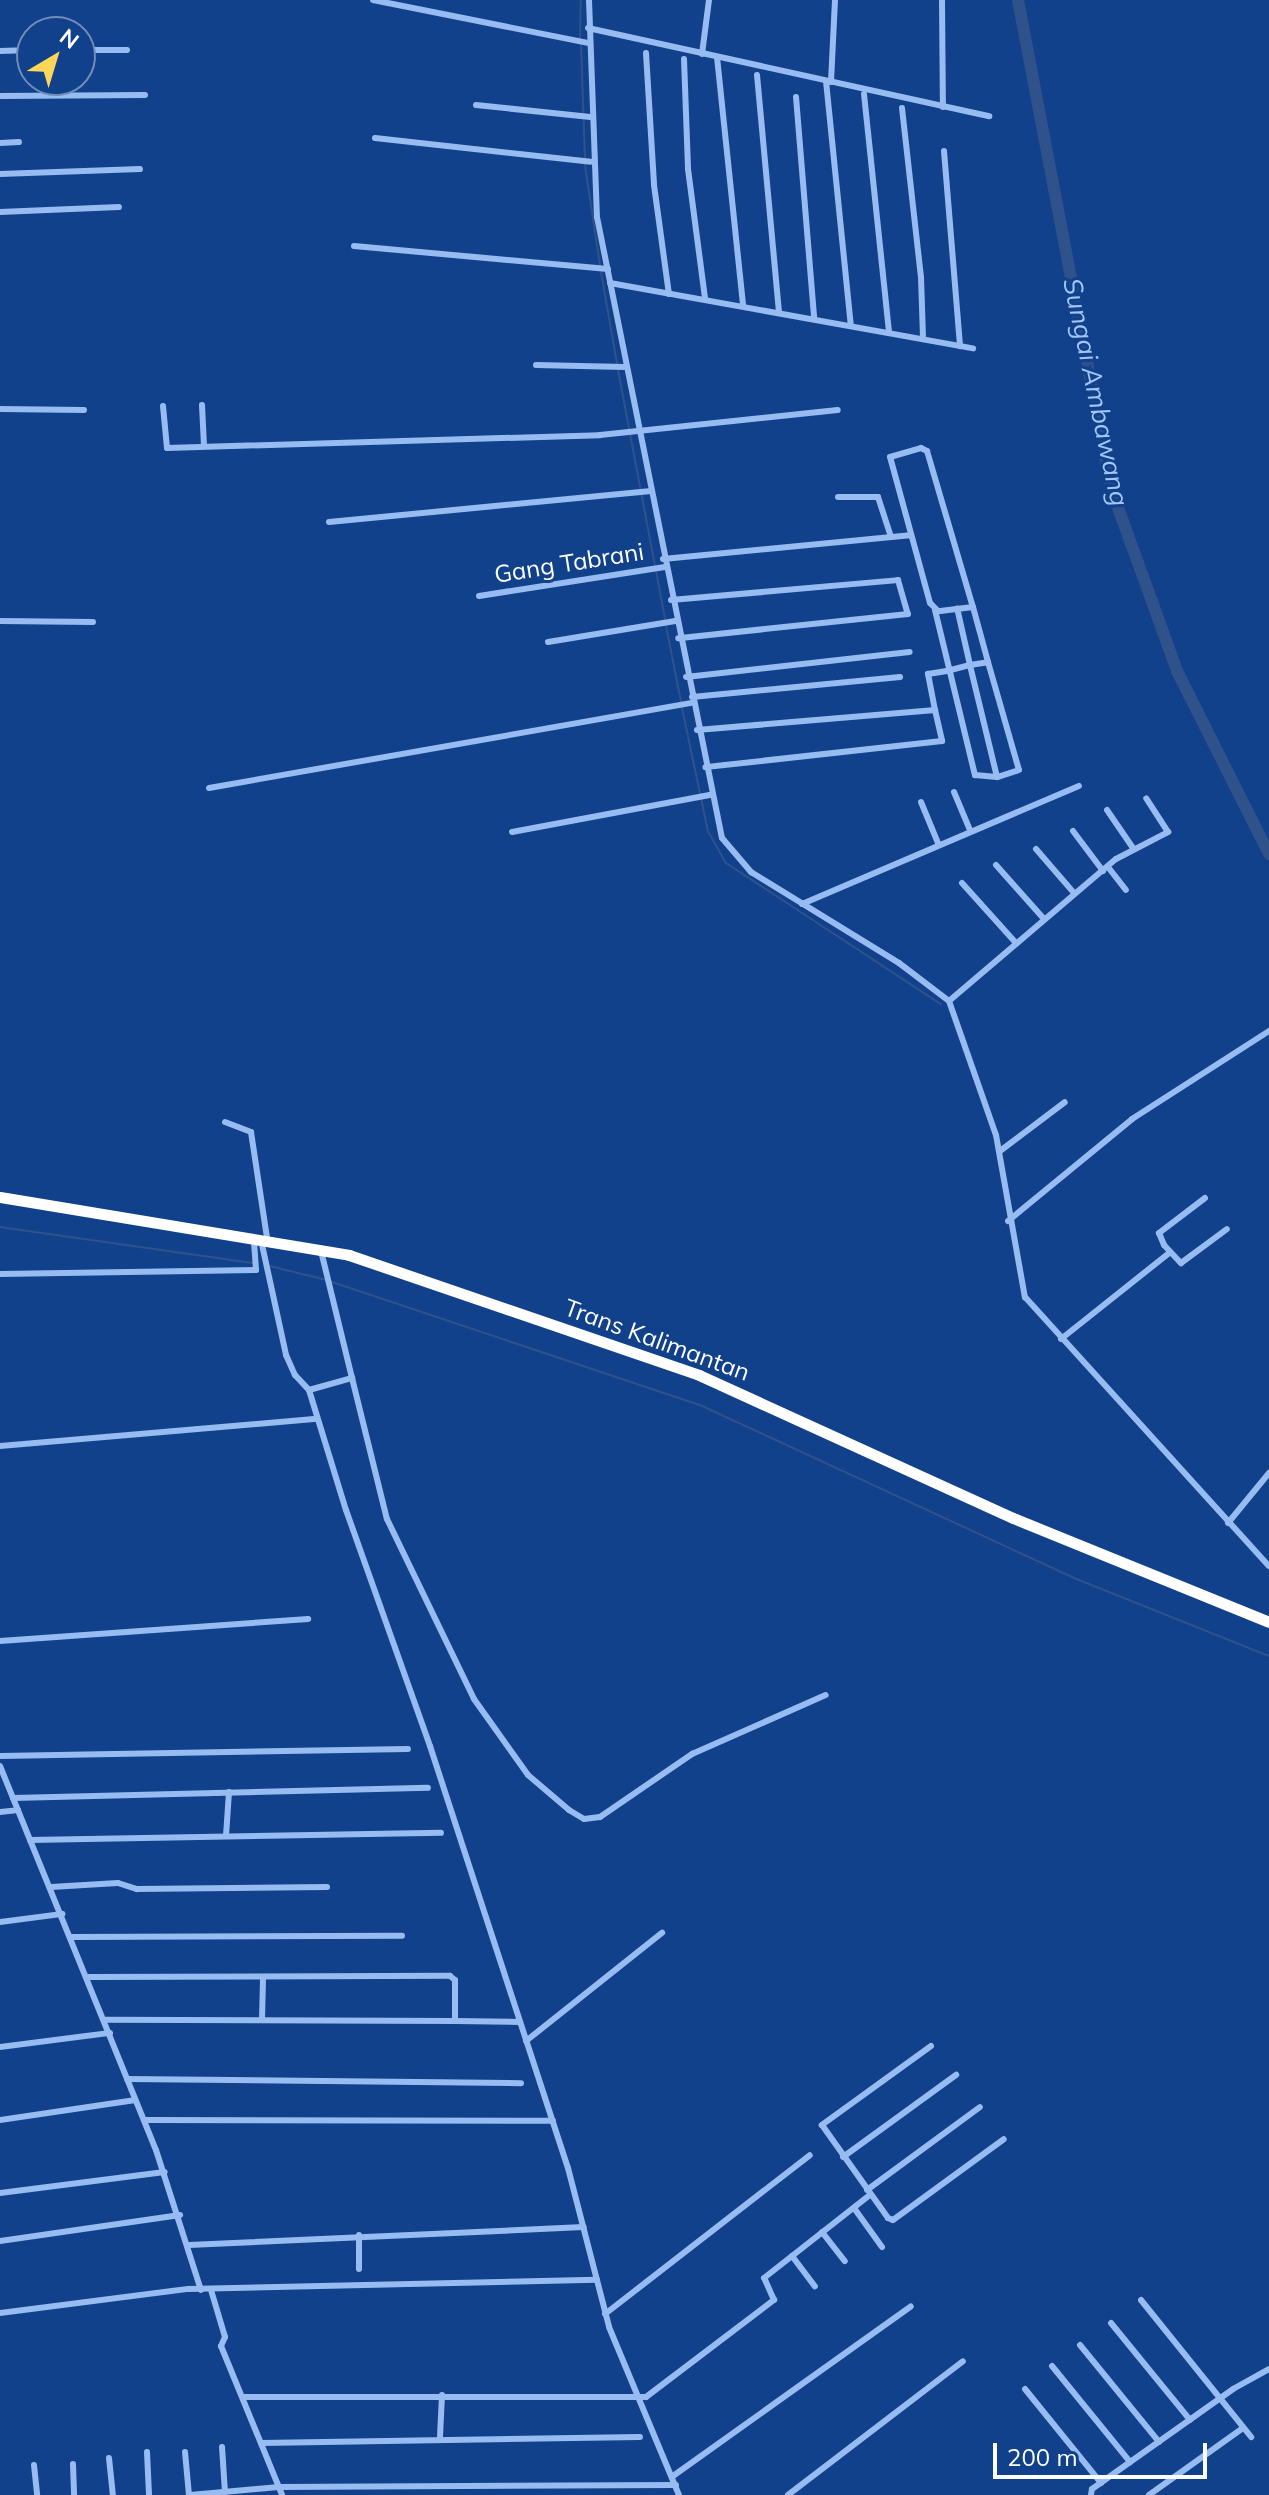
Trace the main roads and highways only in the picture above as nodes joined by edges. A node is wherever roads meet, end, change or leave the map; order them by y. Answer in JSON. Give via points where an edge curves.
{"nodes":[{"id":1,"x":0,"y":1197,"type":"edge"},
{"id":2,"x":1269,"y":1622,"type":"edge"}],
"edges":[{"from":1,"to":2,"type":"highway","name":"Trans Kalimantan","via":[[320,1247],[699,1375],[1013,1518]]}]}
